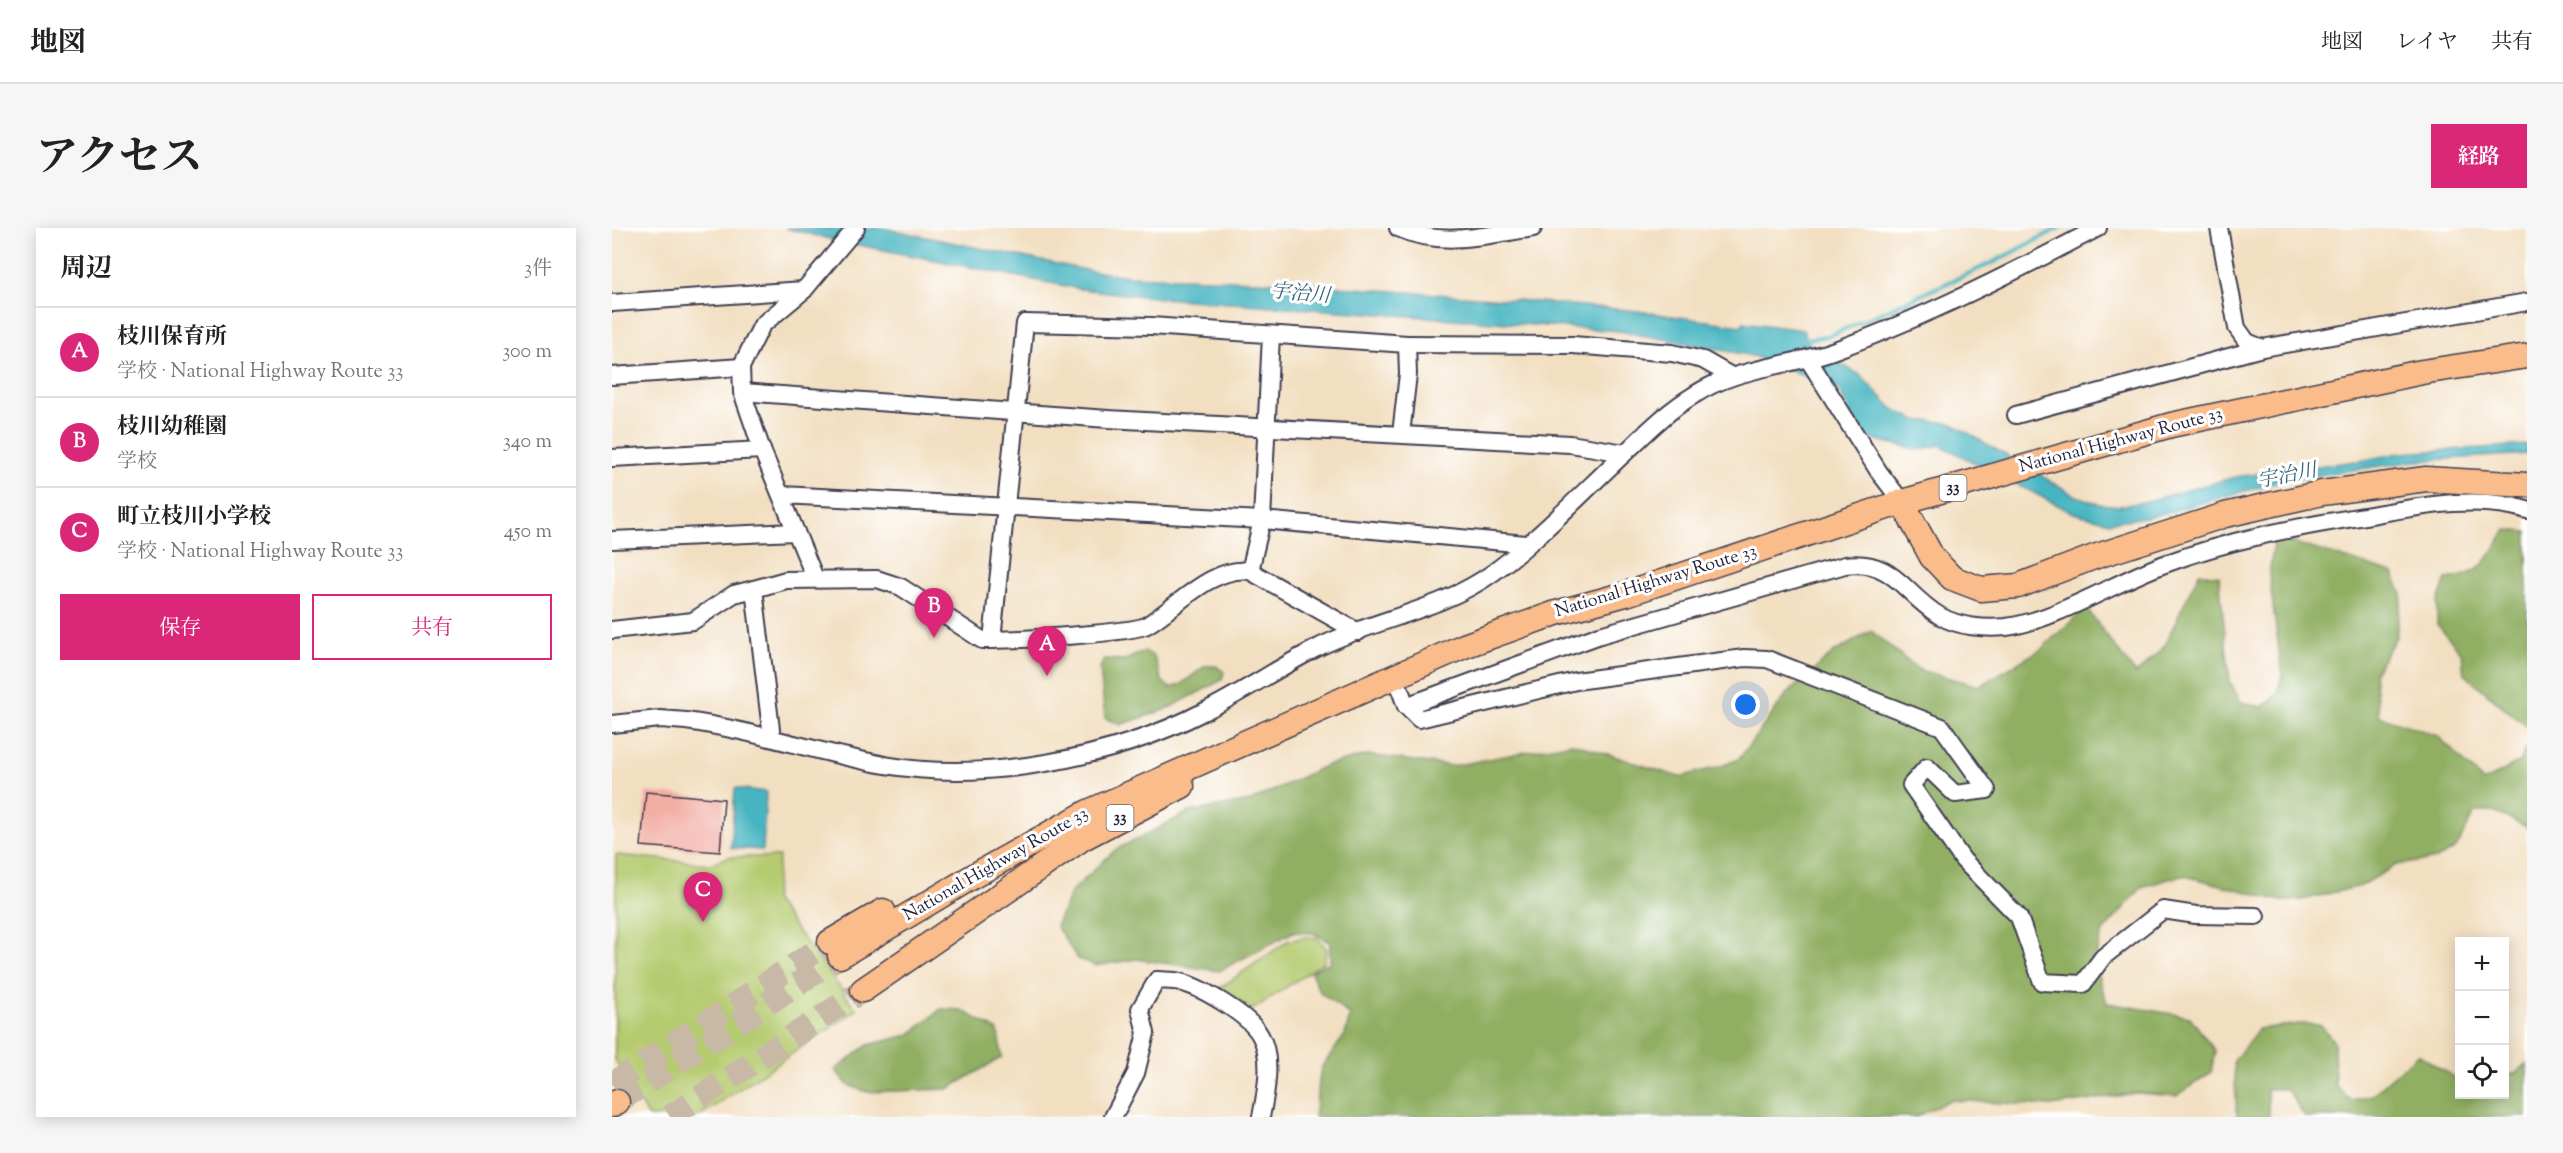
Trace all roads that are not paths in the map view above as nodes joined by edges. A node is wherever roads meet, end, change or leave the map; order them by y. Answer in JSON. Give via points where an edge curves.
{"nodes":[{"id":1,"x":856,"y":228,"type":"edge"},
{"id":2,"x":1398,"y":228,"type":"edge"},
{"id":3,"x":1533,"y":228,"type":"edge"},
{"id":4,"x":2098,"y":228,"type":"edge"},
{"id":5,"x":2219,"y":228,"type":"edge"},
{"id":6,"x":804,"y":290,"type":"junction"},
{"id":7,"x":2527,"y":302,"type":"edge"},
{"id":8,"x":612,"y":303,"type":"edge"},
{"id":9,"x":1272,"y":335,"type":"junction"},
{"id":10,"x":1407,"y":344,"type":"junction"},
{"id":11,"x":2262,"y":348,"type":"junction"},
{"id":12,"x":2527,"y":356,"type":"edge"},
{"id":13,"x":1808,"y":359,"type":"junction"},
{"id":14,"x":741,"y":367,"type":"junction"},
{"id":15,"x":612,"y":376,"type":"edge"},
{"id":16,"x":1731,"y":376,"type":"junction"},
{"id":17,"x":742,"y":392,"type":"junction"},
{"id":18,"x":1018,"y":413,"type":"junction"},
{"id":19,"x":2016,"y":415,"type":"dead end"},
{"id":20,"x":1267,"y":428,"type":"junction"},
{"id":21,"x":1401,"y":434,"type":"junction"},
{"id":22,"x":762,"y":450,"type":"junction"},
{"id":23,"x":1625,"y":453,"type":"junction"},
{"id":24,"x":612,"y":458,"type":"edge"},
{"id":25,"x":2527,"y":485,"type":"edge"},
{"id":26,"x":782,"y":495,"type":"junction"},
{"id":27,"x":1902,"y":502,"type":"junction"},
{"id":28,"x":1006,"y":508,"type":"junction"},
{"id":29,"x":2527,"y":510,"type":"edge"},
{"id":30,"x":1262,"y":520,"type":"junction"},
{"id":31,"x":796,"y":532,"type":"junction"},
{"id":32,"x":612,"y":540,"type":"edge"},
{"id":33,"x":1526,"y":544,"type":"junction"},
{"id":34,"x":1250,"y":570,"type":"junction"},
{"id":35,"x":815,"y":578,"type":"junction"},
{"id":36,"x":754,"y":589,"type":"junction"},
{"id":37,"x":612,"y":630,"type":"edge"},
{"id":38,"x":1358,"y":632,"type":"junction"},
{"id":39,"x":992,"y":640,"type":"junction"},
{"id":40,"x":1395,"y":676,"type":"junction"},
{"id":41,"x":1406,"y":706,"type":"junction"},
{"id":42,"x":612,"y":724,"type":"edge"},
{"id":43,"x":772,"y":738,"type":"junction"},
{"id":44,"x":2256,"y":916,"type":"dead end"},
{"id":45,"x":835,"y":949,"type":"tunnel mouth"},
{"id":46,"x":863,"y":990,"type":"tunnel mouth"},
{"id":47,"x":1113,"y":1117,"type":"edge"},
{"id":48,"x":1261,"y":1117,"type":"edge"}],
"edges":[{"from":1,"to":6,"type":"street"},
{"from":2,"to":3,"type":"street","via":[[1413,235],[1466,239]]},
{"from":4,"to":13,"type":"street","via":[[2011,275],[1867,338]]},
{"from":5,"to":11,"type":"street","via":[[2237,328],[2247,342]]},
{"from":6,"to":8,"type":"street"},
{"from":6,"to":14,"type":"street","via":[[762,325]]},
{"from":7,"to":11,"type":"street"},
{"from":9,"to":10,"type":"street"},
{"from":9,"to":18,"type":"street","via":[[1151,326],[1025,323]]},
{"from":9,"to":20,"type":"street"},
{"from":10,"to":16,"type":"street","via":[[1573,345],[1672,354],[1703,360]]},
{"from":10,"to":21,"type":"street"},
{"from":11,"to":19,"type":"street"},
{"from":12,"to":27,"type":"highway","name":"National Highway Route 33","number":"33","via":[[2412,374],[2171,425]]},
{"from":13,"to":16,"type":"street"},
{"from":13,"to":27,"type":"street","via":[[1872,462]]},
{"from":14,"to":15,"type":"street"},
{"from":14,"to":17,"type":"street"},
{"from":16,"to":23,"type":"street","via":[[1676,407]]},
{"from":17,"to":18,"type":"street"},
{"from":17,"to":22,"type":"street"},
{"from":18,"to":20,"type":"street"},
{"from":18,"to":28,"type":"street"},
{"from":20,"to":21,"type":"street"},
{"from":20,"to":30,"type":"street"},
{"from":21,"to":23,"type":"street","via":[[1570,444]]},
{"from":22,"to":24,"type":"street"},
{"from":22,"to":26,"type":"street"},
{"from":23,"to":33,"type":"street"},
{"from":25,"to":27,"type":"highway","via":[[2426,479],[2322,493],[2225,515],[2018,586],[1981,589],[1952,578],[1932,557]]},
{"from":26,"to":28,"type":"street"},
{"from":26,"to":31,"type":"street"},
{"from":27,"to":40,"type":"highway","name":"National Highway Route 33","number":"33","via":[[1626,594],[1556,613]]},
{"from":28,"to":30,"type":"street"},
{"from":28,"to":39,"type":"street"},
{"from":29,"to":41,"type":"street","via":[[2478,503],[2415,507],[2255,535],[2162,565],[2031,622],[2006,627],[1976,627],[1952,621],[1938,615],[1880,567],[1845,565],[1600,635]]},
{"from":30,"to":33,"type":"street"},
{"from":30,"to":34,"type":"street"},
{"from":31,"to":32,"type":"street"},
{"from":31,"to":35,"type":"street"},
{"from":33,"to":38,"type":"street","via":[[1496,571],[1461,593]]},
{"from":34,"to":38,"type":"street"},
{"from":34,"to":39,"type":"street","via":[[1237,569],[1194,590],[1144,627]]},
{"from":35,"to":36,"type":"street","via":[[786,579]]},
{"from":35,"to":39,"type":"street","via":[[877,579],[901,586],[982,640]]},
{"from":36,"to":37,"type":"street","via":[[734,594],[693,621]]},
{"from":36,"to":43,"type":"street"},
{"from":38,"to":43,"type":"street","via":[[1317,647],[1203,712],[1135,739],[1051,761],[994,769],[923,768],[888,765]]},
{"from":40,"to":41,"type":"street"},
{"from":40,"to":45,"type":"highway","name":"National Highway Route 33","number":"33","via":[[1088,812],[977,856]]},
{"from":40,"to":46,"type":"highway","number":"33","via":[[1083,838]]},
{"from":41,"to":44,"type":"street","via":[[1419,719],[1428,718],[1576,681],[1767,658],[1942,728],[1987,790],[1955,794],[1927,766],[1911,785],[1963,860],[2019,917],[2043,982],[2083,984],[2103,957],[2163,910]]},
{"from":42,"to":43,"type":"street","via":[[686,720]]},
{"from":47,"to":48,"type":"street","via":[[1136,1073],[1146,1033],[1140,1009],[1156,980],[1180,982],[1237,1010],[1260,1035],[1266,1060]]}]}
